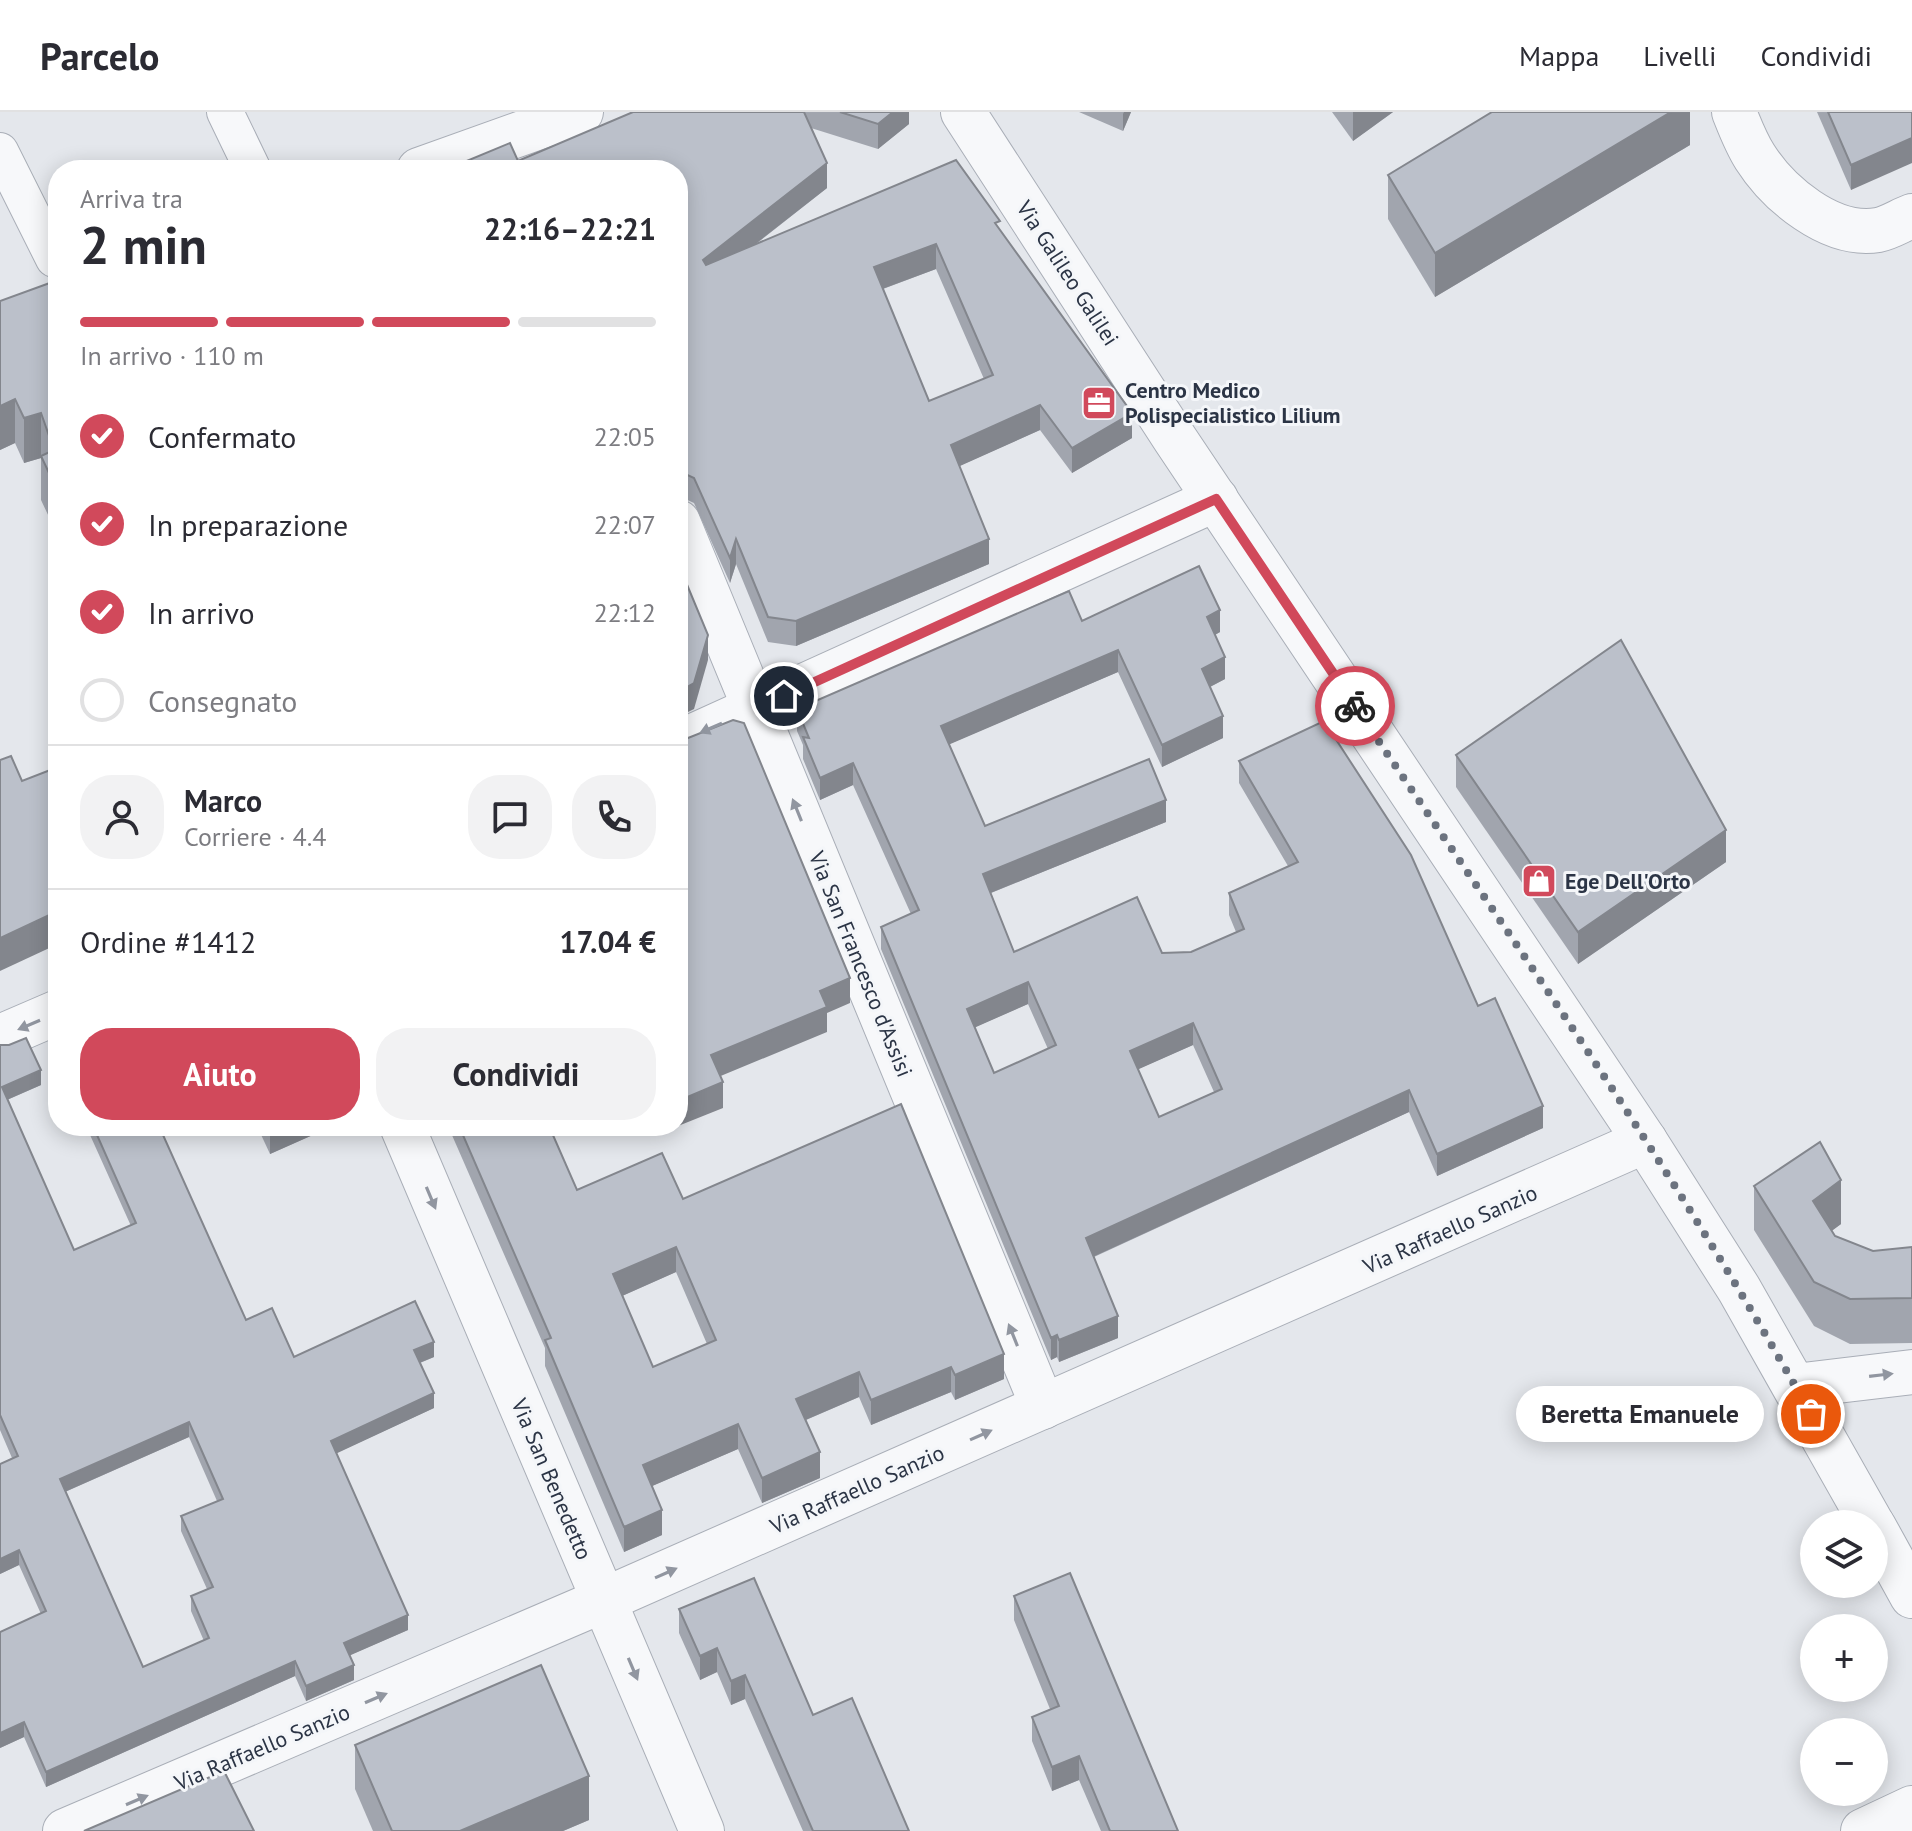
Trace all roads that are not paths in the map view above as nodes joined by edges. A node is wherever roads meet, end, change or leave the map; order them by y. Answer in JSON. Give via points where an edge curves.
{"nodes":[{"id":1,"x":225,"y":112,"type":"edge"},
{"id":2,"x":581,"y":112,"type":"edge"},
{"id":3,"x":963,"y":112,"type":"edge"},
{"id":4,"x":1734,"y":112,"type":"edge"},
{"id":5,"x":0,"y":151,"type":"edge"},
{"id":6,"x":527,"y":153,"type":"edge"},
{"id":7,"x":248,"y":160,"type":"edge"},
{"id":8,"x":483,"y":160,"type":"edge"},
{"id":9,"x":1912,"y":216,"type":"edge"},
{"id":10,"x":48,"y":270,"type":"edge"},
{"id":11,"x":1216,"y":499,"type":"junction"},
{"id":12,"x":688,"y":546,"type":"edge"},
{"id":13,"x":755,"y":708,"type":"junction"},
{"id":14,"x":688,"y":738,"type":"edge"},
{"id":15,"x":48,"y":1016,"type":"edge"},
{"id":16,"x":0,"y":1037,"type":"edge"},
{"id":17,"x":406,"y":1136,"type":"edge"},
{"id":18,"x":1645,"y":1141,"type":"junction"},
{"id":19,"x":1912,"y":1372,"type":"edge"},
{"id":20,"x":1795,"y":1386,"type":"junction"},
{"id":21,"x":1043,"y":1407,"type":"junction"},
{"id":22,"x":1864,"y":1510,"type":"edge"},
{"id":23,"x":1888,"y":1553,"type":"edge"},
{"id":24,"x":1912,"y":1596,"type":"edge"},
{"id":25,"x":604,"y":1600,"type":"junction"},
{"id":26,"x":1912,"y":1808,"type":"edge"},
{"id":27,"x":65,"y":1831,"type":"edge"},
{"id":28,"x":702,"y":1831,"type":"edge"},
{"id":29,"x":1863,"y":1831,"type":"edge"}],
"edges":[{"from":1,"to":7,"type":"street"},
{"from":2,"to":6,"type":"street"},
{"from":3,"to":11,"type":"street","name":"Via Galileo Galilei"},
{"from":4,"to":9,"type":"street","via":[[1754,156],[1776,184],[1812,213],[1845,227],[1877,230]]},
{"from":5,"to":10,"type":"street"},
{"from":6,"to":8,"type":"street"},
{"from":11,"to":13,"type":"street"},
{"from":11,"to":18,"type":"street","name":"Via Galileo Galilei"},
{"from":12,"to":13,"type":"street","name":"Via San Francesco d'Assisi"},
{"from":13,"to":14,"type":"street","one_way":true},
{"from":21,"to":13,"type":"street","name":"Via San Francesco d'Assisi","one_way":true},
{"from":15,"to":16,"type":"street","one_way":true},
{"from":17,"to":25,"type":"street","name":"Via San Benedetto","one_way":true},
{"from":18,"to":20,"type":"street","name":"Via Galileo Galilei"},
{"from":18,"to":21,"type":"street","name":"Via Raffaello Sanzio"},
{"from":20,"to":19,"type":"street","one_way":true},
{"from":20,"to":22,"type":"street","name":"Via Galileo Galilei"},
{"from":25,"to":21,"type":"street","name":"Via Raffaello Sanzio","one_way":true},
{"from":23,"to":24,"type":"street","name":"Via Galileo Galilei"},
{"from":27,"to":25,"type":"street","name":"Via Raffaello Sanzio","one_way":true},
{"from":25,"to":28,"type":"street","name":"Via San Benedetto","one_way":true},
{"from":26,"to":29,"type":"street"}]}
